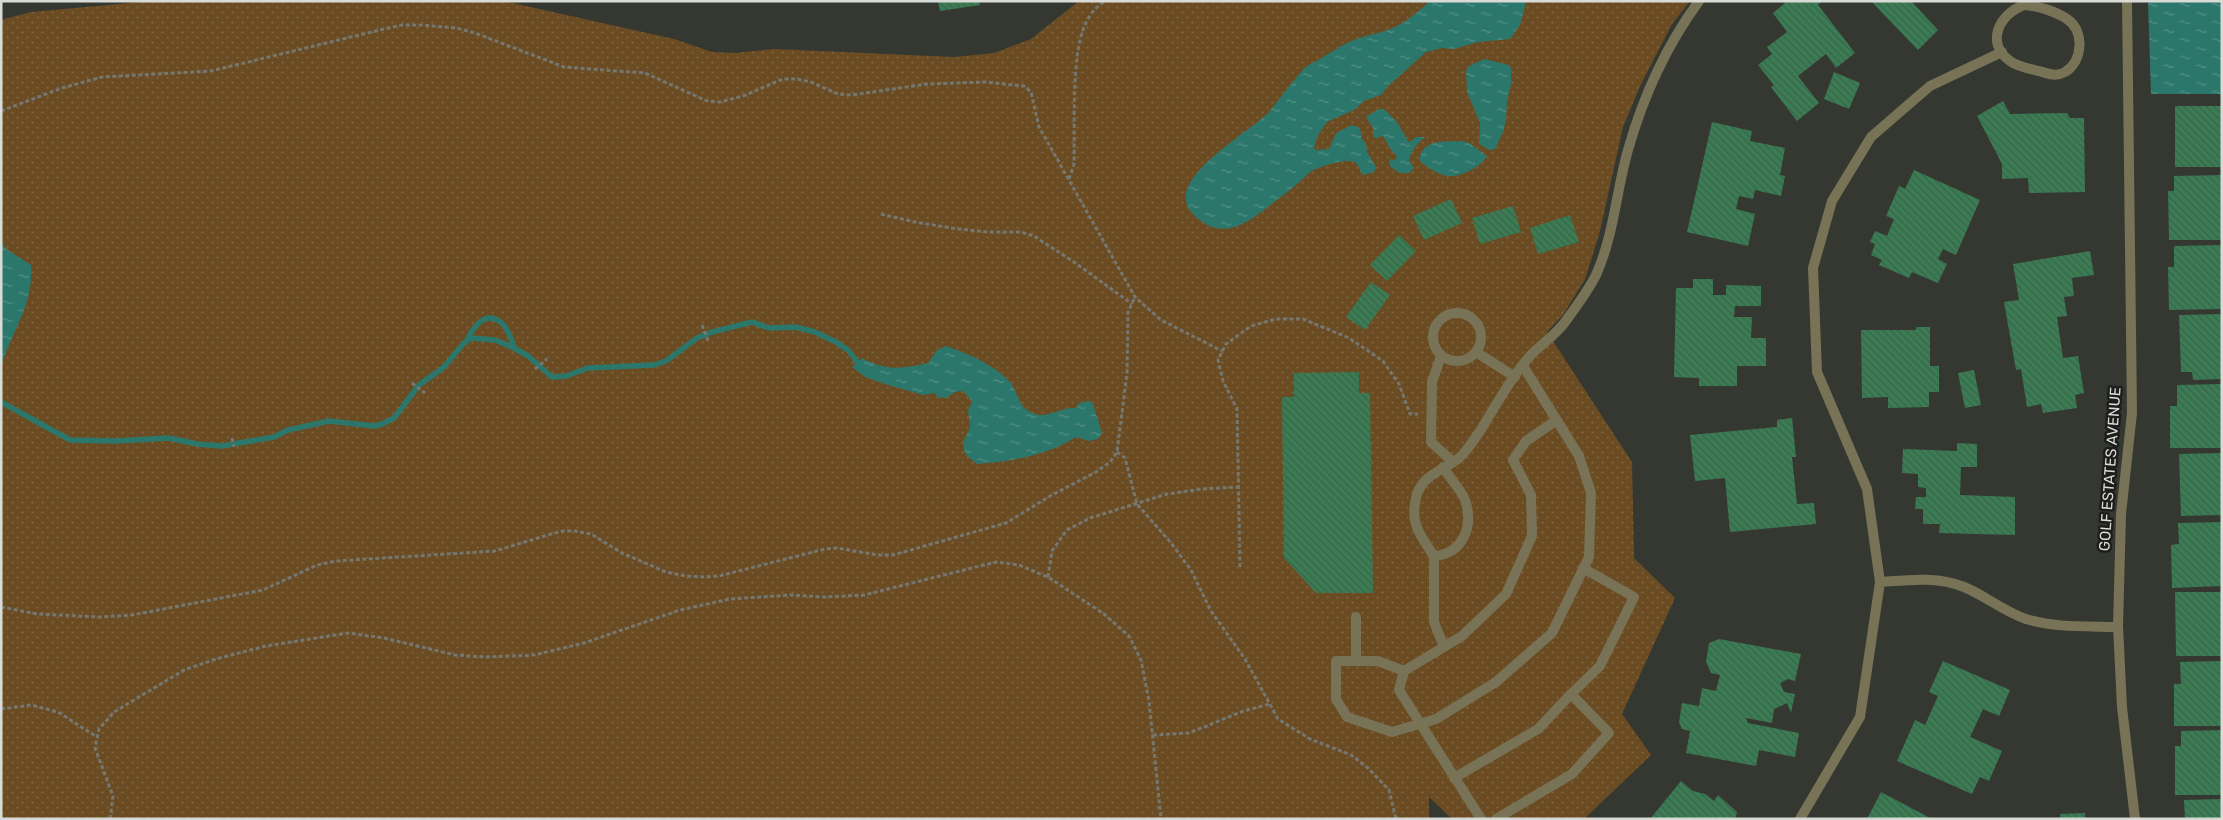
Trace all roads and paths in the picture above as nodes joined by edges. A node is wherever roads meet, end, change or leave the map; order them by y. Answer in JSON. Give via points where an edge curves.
{"nodes":[{"id":1,"x":1105,"y":1,"type":"edge"},
{"id":2,"x":1699,"y":1,"type":"edge"},
{"id":3,"x":2127,"y":1,"type":"edge"},
{"id":4,"x":2002,"y":52,"type":"junction"},
{"id":5,"x":1,"y":111,"type":"edge"},
{"id":6,"x":1068,"y":180,"type":"junction"},
{"id":7,"x":881,"y":214,"type":"dead end"},
{"id":8,"x":1135,"y":297,"type":"junction"},
{"id":9,"x":1132,"y":304,"type":"junction"},
{"id":10,"x":702,"y":325,"type":"dead end"},
{"id":11,"x":709,"y":343,"type":"dead end"},
{"id":12,"x":1222,"y":351,"type":"junction"},
{"id":13,"x":1476,"y":352,"type":"junction"},
{"id":14,"x":1441,"y":356,"type":"junction"},
{"id":15,"x":547,"y":359,"type":"dead end"},
{"id":16,"x":1523,"y":366,"type":"junction"},
{"id":17,"x":535,"y":369,"type":"dead end"},
{"id":18,"x":1515,"y":377,"type":"junction"},
{"id":19,"x":412,"y":383,"type":"dead end"},
{"id":20,"x":425,"y":393,"type":"dead end"},
{"id":21,"x":1432,"y":414,"type":"junction"},
{"id":22,"x":1557,"y":420,"type":"junction"},
{"id":23,"x":232,"y":438,"type":"dead end"},
{"id":24,"x":234,"y":447,"type":"dead end"},
{"id":25,"x":1117,"y":452,"type":"junction"},
{"id":26,"x":1453,"y":462,"type":"junction"},
{"id":27,"x":1443,"y":468,"type":"junction"},
{"id":28,"x":1238,"y":487,"type":"junction"},
{"id":29,"x":1137,"y":504,"type":"junction"},
{"id":30,"x":1434,"y":556,"type":"junction"},
{"id":31,"x":1240,"y":568,"type":"dead end"},
{"id":32,"x":1583,"y":568,"type":"junction"},
{"id":33,"x":1048,"y":578,"type":"junction"},
{"id":34,"x":1880,"y":582,"type":"junction"},
{"id":35,"x":1,"y":608,"type":"edge"},
{"id":36,"x":1356,"y":617,"type":"dead end"},
{"id":37,"x":2118,"y":627,"type":"junction"},
{"id":38,"x":1444,"y":647,"type":"junction"},
{"id":39,"x":1356,"y":661,"type":"junction"},
{"id":40,"x":1404,"y":671,"type":"junction"},
{"id":41,"x":1571,"y":694,"type":"junction"},
{"id":42,"x":1269,"y":704,"type":"junction"},
{"id":43,"x":1,"y":709,"type":"edge"},
{"id":44,"x":1419,"y":724,"type":"junction"},
{"id":45,"x":1153,"y":735,"type":"junction"},
{"id":46,"x":97,"y":737,"type":"junction"},
{"id":47,"x":1454,"y":778,"type":"junction"},
{"id":48,"x":110,"y":819,"type":"edge"},
{"id":49,"x":1160,"y":819,"type":"edge"},
{"id":50,"x":1396,"y":819,"type":"edge"},
{"id":51,"x":1481,"y":819,"type":"edge"},
{"id":52,"x":1496,"y":819,"type":"edge"},
{"id":53,"x":1800,"y":819,"type":"edge"},
{"id":54,"x":2135,"y":819,"type":"edge"}],
"edges":[{"from":1,"to":6,"type":"path","via":[[1091,14],[1081,36],[1076,69],[1074,164]]},
{"from":2,"to":16,"type":"street","via":[[1674,39],[1650,87],[1628,150],[1613,222],[1596,275],[1564,324]]},
{"from":3,"to":37,"type":"street","name":"GOLF ESTATES AVENUE","via":[[2132,413],[2121,514]]},
{"from":4,"to":4,"type":"street","via":[[2010,61],[2054,76],[2065,72],[2074,63],[2080,40],[2068,20],[2036,6],[2024,5],[2012,9],[1998,28],[1997,41]]},
{"from":4,"to":34,"type":"street","via":[[1930,86],[1871,137],[1832,201],[1813,268],[1817,372],[1867,489]]},
{"from":5,"to":6,"type":"path","via":[[102,77],[211,71],[402,25],[421,25],[475,33],[564,67],[645,73],[707,101],[720,102],[783,79],[796,78],[838,94],[852,95],[927,84],[1016,84],[1032,92],[1039,127]]},
{"from":6,"to":8,"type":"path"},
{"from":7,"to":9,"type":"path","via":[[958,229],[1021,232],[1034,236]]},
{"from":8,"to":9,"type":"path"},
{"from":8,"to":12,"type":"path","via":[[1161,320]]},
{"from":9,"to":25,"type":"path","via":[[1128,312],[1127,373]]},
{"from":10,"to":11,"type":"path"},
{"from":12,"to":21,"type":"path","via":[[1226,344],[1251,326],[1276,319],[1303,319],[1349,338],[1383,361],[1399,384],[1410,414]]},
{"from":12,"to":28,"type":"path","via":[[1218,360],[1223,381],[1237,409]]},
{"from":13,"to":14,"type":"street","via":[[1463,361]]},
{"from":13,"to":14,"type":"street","via":[[1481,337],[1476,322],[1462,313],[1454,313],[1435,326],[1433,342]]},
{"from":13,"to":18,"type":"street"},
{"from":14,"to":21,"type":"street","via":[[1432,382]]},
{"from":15,"to":17,"type":"path"},
{"from":16,"to":18,"type":"street"},
{"from":16,"to":22,"type":"street"},
{"from":18,"to":26,"type":"street","via":[[1472,443]]},
{"from":19,"to":20,"type":"path"},
{"from":21,"to":26,"type":"street","via":[[1431,442]]},
{"from":22,"to":32,"type":"street","via":[[1579,456],[1591,493],[1589,557]]},
{"from":22,"to":38,"type":"street","via":[[1526,441],[1513,460],[1531,495],[1532,536],[1506,594],[1462,636]]},
{"from":23,"to":24,"type":"path"},
{"from":25,"to":29,"type":"path","via":[[1125,458]]},
{"from":25,"to":35,"type":"path","via":[[1096,472],[1006,523],[893,555],[825,548],[720,576],[686,576],[645,564],[591,534],[562,530],[495,552],[336,561],[317,565],[263,590],[132,615],[37,614]]},
{"from":26,"to":27,"type":"street"},
{"from":27,"to":30,"type":"street","via":[[1424,480],[1413,513],[1416,528]]},
{"from":27,"to":30,"type":"street","via":[[1465,498],[1469,521],[1457,548]]},
{"from":28,"to":29,"type":"path","via":[[1167,494]]},
{"from":28,"to":31,"type":"path"},
{"from":29,"to":33,"type":"path","via":[[1090,518],[1067,530],[1052,552]]},
{"from":29,"to":42,"type":"path","via":[[1191,570],[1211,611],[1245,659]]},
{"from":30,"to":38,"type":"street","via":[[1434,622]]},
{"from":32,"to":41,"type":"street","via":[[1634,597],[1600,666]]},
{"from":32,"to":44,"type":"street","via":[[1552,633],[1496,682],[1436,719]]},
{"from":33,"to":45,"type":"path","via":[[1104,614],[1129,636],[1141,660]]},
{"from":33,"to":46,"type":"path","via":[[1019,565],[996,562],[864,595],[824,597],[790,594],[730,599],[680,610],[584,643],[534,655],[455,655],[348,633],[266,646],[184,670],[114,712],[98,729]]},
{"from":34,"to":37,"type":"street","via":[[1947,582],[1964,587],[2027,619],[2051,624]]},
{"from":34,"to":53,"type":"street","via":[[1860,717]]},
{"from":36,"to":39,"type":"street"},
{"from":37,"to":54,"type":"street","name":"GOLF ESTATES AVENUE","via":[[2122,707]]},
{"from":38,"to":40,"type":"street"},
{"from":39,"to":40,"type":"street","via":[[1378,661]]},
{"from":39,"to":44,"type":"street","via":[[1336,661],[1336,699],[1347,717],[1392,732]]},
{"from":40,"to":44,"type":"street","via":[[1399,690]]},
{"from":41,"to":47,"type":"street","via":[[1538,729]]},
{"from":41,"to":52,"type":"street","via":[[1609,733],[1572,774]]},
{"from":42,"to":45,"type":"path","via":[[1189,733]]},
{"from":42,"to":50,"type":"path","via":[[1280,721],[1310,739],[1351,755],[1368,768],[1389,790]]},
{"from":43,"to":46,"type":"path","via":[[31,706],[58,712]]},
{"from":44,"to":47,"type":"street"},
{"from":45,"to":49,"type":"path"},
{"from":46,"to":48,"type":"path","via":[[95,748],[113,796]]},
{"from":47,"to":51,"type":"street"}]}
